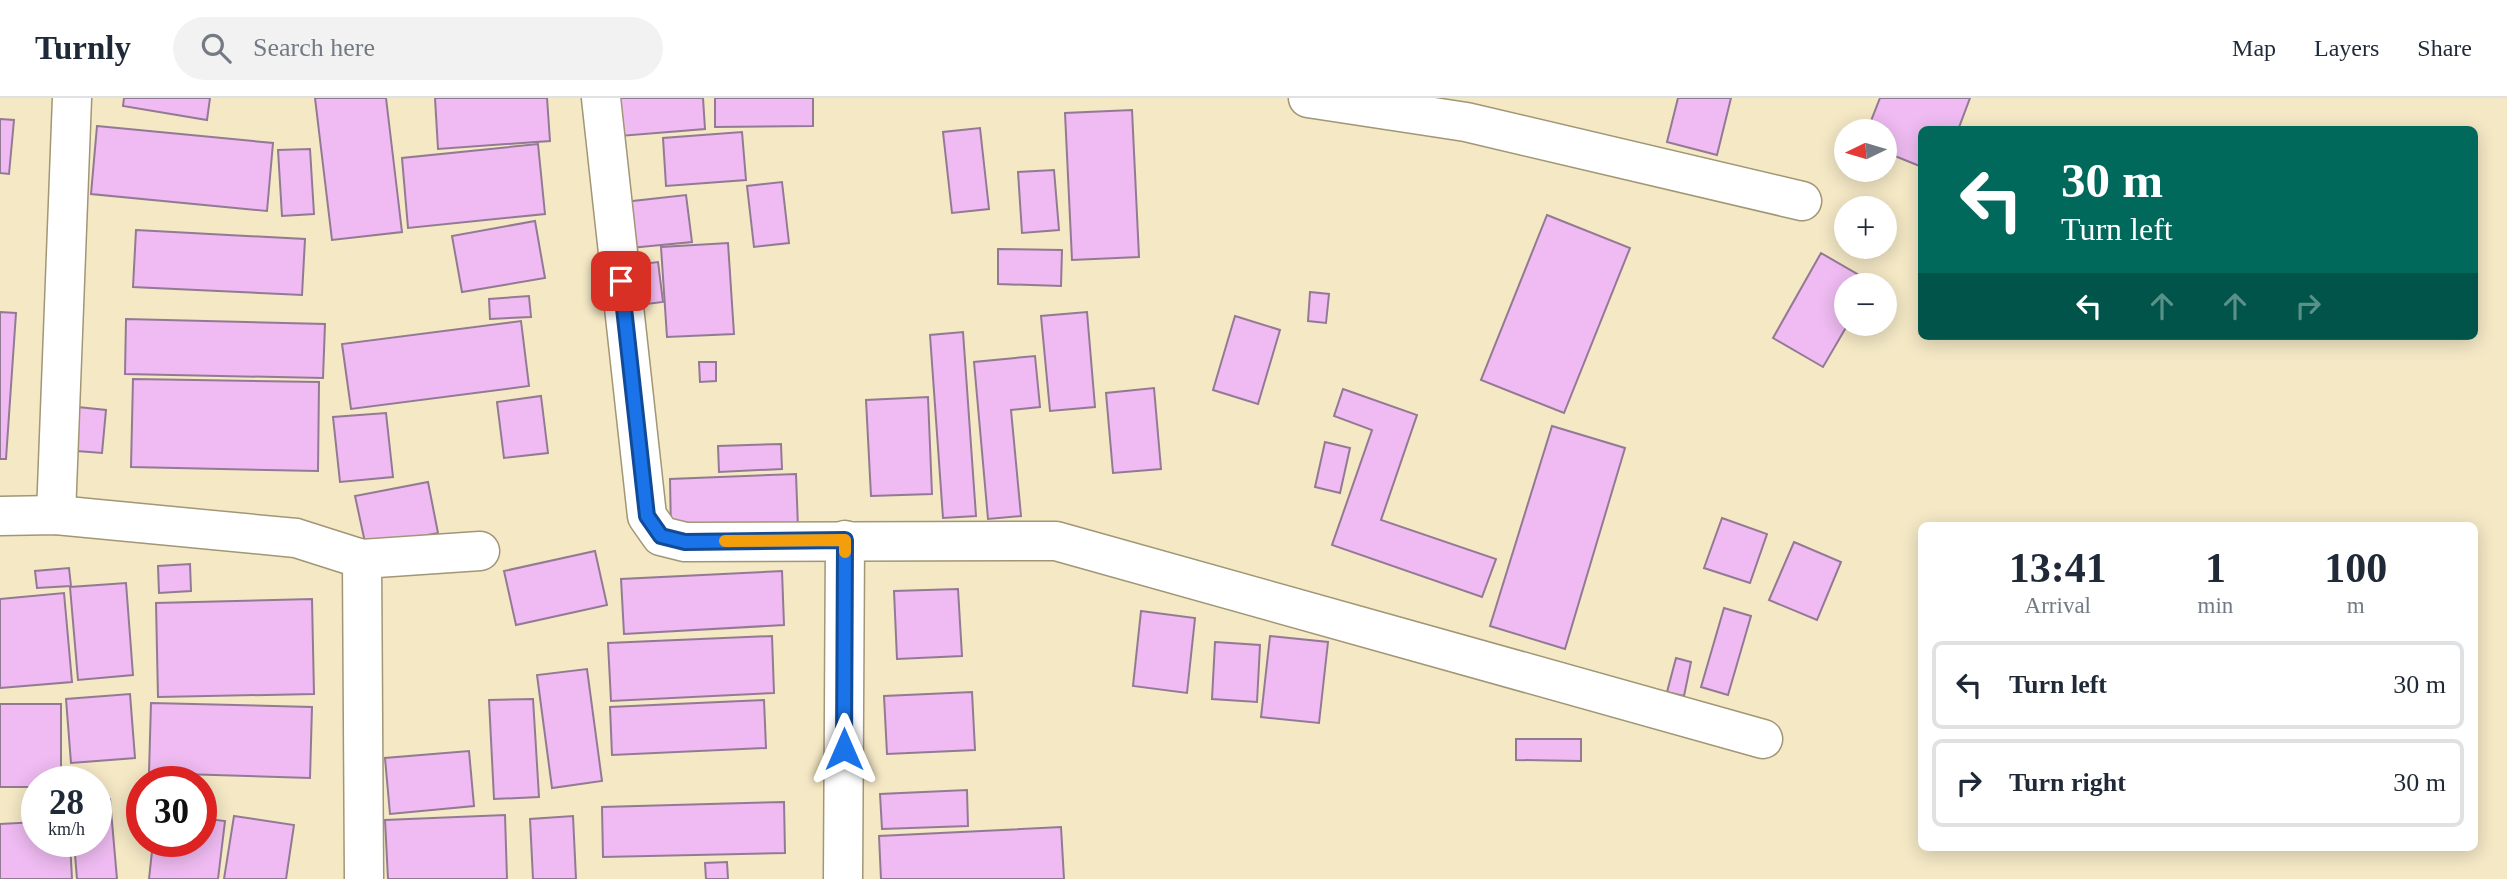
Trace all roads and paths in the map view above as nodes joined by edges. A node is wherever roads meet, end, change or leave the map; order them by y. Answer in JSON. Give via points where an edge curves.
{"nodes":[{"id":1,"x":72,"y":98,"type":"edge"},
{"id":2,"x":601,"y":98,"type":"edge"},
{"id":3,"x":1308,"y":98,"type":"edge"},
{"id":4,"x":1802,"y":201,"type":"dead end"},
{"id":5,"x":57,"y":515,"type":"junction"},
{"id":6,"x":0,"y":516,"type":"edge"},
{"id":7,"x":845,"y":540,"type":"junction"},
{"id":8,"x":480,"y":551,"type":"dead end"},
{"id":9,"x":362,"y":559,"type":"junction"},
{"id":10,"x":1763,"y":739,"type":"dead end"},
{"id":11,"x":364,"y":879,"type":"edge"},
{"id":12,"x":843,"y":879,"type":"edge"}],
"edges":[{"from":1,"to":5,"type":"street"},
{"from":2,"to":7,"type":"street","via":[[647,516],[661,536],[685,542]]},
{"from":3,"to":4,"type":"street","via":[[1466,122]]},
{"from":5,"to":6,"type":"street"},
{"from":5,"to":9,"type":"street","via":[[296,538]]},
{"from":7,"to":10,"type":"street","via":[[1056,541]]},
{"from":7,"to":12,"type":"street"},
{"from":8,"to":9,"type":"street"},
{"from":9,"to":11,"type":"street"}]}
